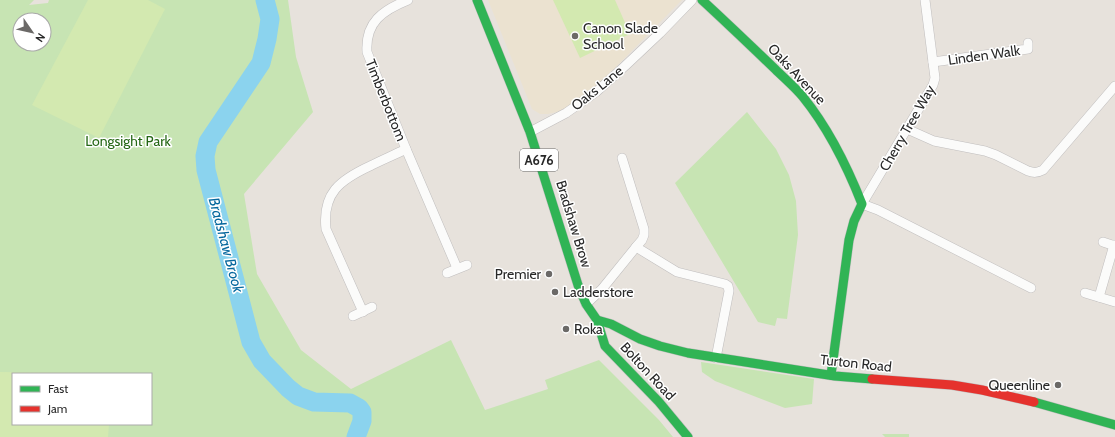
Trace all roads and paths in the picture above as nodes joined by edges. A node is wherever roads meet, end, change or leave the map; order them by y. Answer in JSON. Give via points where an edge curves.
{"nodes":[{"id":1,"x":408,"y":0,"type":"edge"},
{"id":2,"x":477,"y":0,"type":"edge"},
{"id":3,"x":692,"y":0,"type":"edge"},
{"id":4,"x":702,"y":0,"type":"edge"},
{"id":5,"x":925,"y":0,"type":"edge"},
{"id":6,"x":1028,"y":43,"type":"dead end"},
{"id":7,"x":933,"y":62,"type":"junction"},
{"id":8,"x":1115,"y":86,"type":"edge"},
{"id":9,"x":907,"y":129,"type":"junction"},
{"id":10,"x":530,"y":132,"type":"junction"},
{"id":11,"x":406,"y":149,"type":"junction"},
{"id":12,"x":622,"y":158,"type":"dead end"},
{"id":13,"x":862,"y":204,"type":"junction"},
{"id":14,"x":1102,"y":242,"type":"dead end"},
{"id":15,"x":1114,"y":246,"type":"edge"},
{"id":16,"x":636,"y":247,"type":"junction"},
{"id":17,"x":467,"y":265,"type":"dead end"},
{"id":18,"x":457,"y":268,"type":"junction"},
{"id":19,"x":447,"y":273,"type":"dead end"},
{"id":20,"x":1031,"y":288,"type":"dead end"},
{"id":21,"x":1085,"y":293,"type":"dead end"},
{"id":22,"x":1099,"y":297,"type":"junction"},
{"id":23,"x":1115,"y":302,"type":"edge"},
{"id":24,"x":586,"y":304,"type":"junction"},
{"id":25,"x":372,"y":307,"type":"dead end"},
{"id":26,"x":363,"y":312,"type":"junction"},
{"id":27,"x":353,"y":316,"type":"dead end"},
{"id":28,"x":597,"y":320,"type":"junction"},
{"id":29,"x":716,"y":358,"type":"junction"},
{"id":30,"x":831,"y":376,"type":"junction"},
{"id":31,"x":1115,"y":425,"type":"edge"},
{"id":32,"x":688,"y":437,"type":"edge"}],
"edges":[{"from":1,"to":11,"type":"street","name":"Timberbottom","via":[[378,17],[366,43],[369,58]]},
{"from":2,"to":10,"type":"main road","name":"Bradshaw Brow","number":"A676"},
{"from":3,"to":10,"type":"street","name":"Oaks Lane","via":[[596,92],[566,113]]},
{"from":4,"to":13,"type":"main road","name":"Oaks Avenue","via":[[802,96],[837,150],[855,184]]},
{"from":5,"to":7,"type":"street","name":"Cherry Tree Way"},
{"from":6,"to":7,"type":"street","name":"Linden Walk","via":[[1028,49]]},
{"from":7,"to":9,"type":"street","name":"Cherry Tree Way","via":[[933,85]]},
{"from":8,"to":9,"type":"street","via":[[1043,170],[1038,172],[1028,171],[985,150],[934,141]]},
{"from":9,"to":13,"type":"street","name":"Cherry Tree Way"},
{"from":10,"to":24,"type":"main road","name":"Bradshaw Brow","number":"A676"},
{"from":11,"to":18,"type":"street","name":"Timberbottom"},
{"from":11,"to":26,"type":"street","name":"Timberbottom","via":[[340,183],[333,192],[326,210],[326,229]]},
{"from":12,"to":16,"type":"street","via":[[644,230],[642,240]]},
{"from":13,"to":20,"type":"street"},
{"from":13,"to":30,"type":"main road","via":[[849,240]]},
{"from":14,"to":15,"type":"street"},
{"from":15,"to":22,"type":"street"},
{"from":16,"to":24,"type":"street","via":[[602,289]]},
{"from":16,"to":29,"type":"street","via":[[677,272],[728,286]]},
{"from":17,"to":18,"type":"street"},
{"from":18,"to":19,"type":"street"},
{"from":21,"to":22,"type":"street"},
{"from":22,"to":23,"type":"street"},
{"from":24,"to":28,"type":"main road","name":"Bradshaw Brow","number":"A676"},
{"from":25,"to":26,"type":"street"},
{"from":26,"to":27,"type":"street"},
{"from":28,"to":29,"type":"main road","name":"Turton Road","via":[[660,346]]},
{"from":28,"to":32,"type":"main road","name":"Bolton Road","number":"A676","via":[[605,346],[668,412]]},
{"from":29,"to":30,"type":"main road","name":"Turton Road"},
{"from":30,"to":31,"type":"main road","name":"Turton Road","via":[[982,390]]}]}
